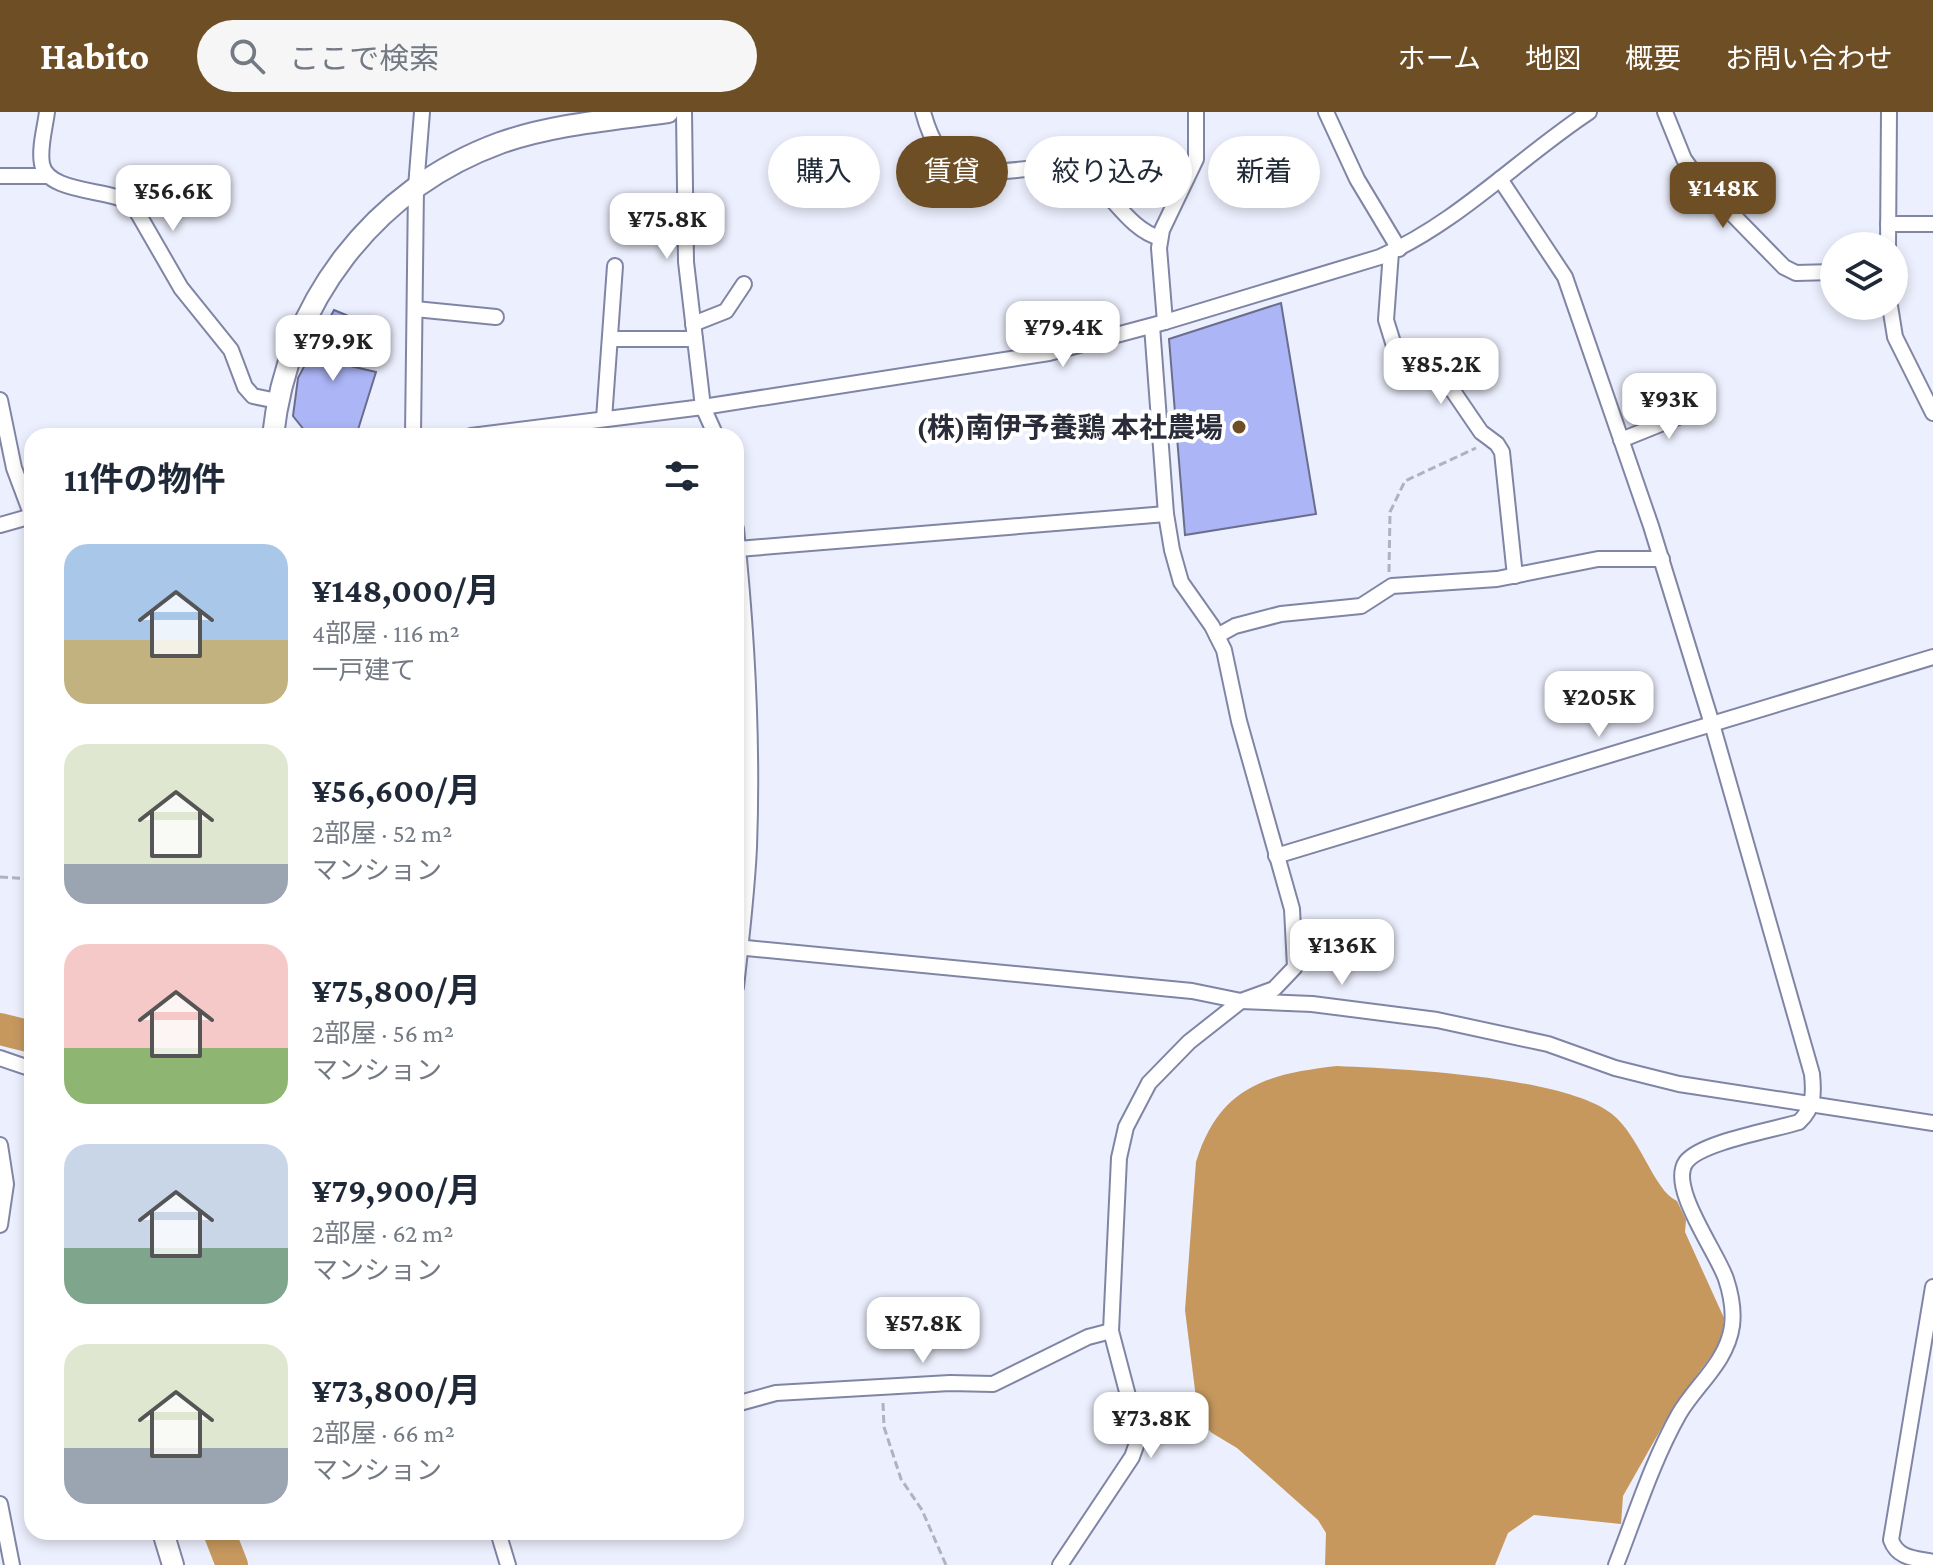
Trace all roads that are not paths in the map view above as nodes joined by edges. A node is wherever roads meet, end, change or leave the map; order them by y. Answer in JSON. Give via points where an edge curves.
{"nodes":[{"id":1,"x":47,"y":112,"type":"edge"},
{"id":2,"x":422,"y":112,"type":"edge"},
{"id":3,"x":668,"y":112,"type":"edge"},
{"id":4,"x":684,"y":112,"type":"edge"},
{"id":5,"x":923,"y":112,"type":"edge"},
{"id":6,"x":1196,"y":112,"type":"edge"},
{"id":7,"x":1326,"y":112,"type":"edge"},
{"id":8,"x":1589,"y":112,"type":"edge"},
{"id":9,"x":1665,"y":112,"type":"edge"},
{"id":10,"x":1889,"y":112,"type":"edge"},
{"id":11,"x":0,"y":176,"type":"edge"},
{"id":12,"x":48,"y":176,"type":"junction"},
{"id":13,"x":1500,"y":179,"type":"junction"},
{"id":14,"x":416,"y":187,"type":"junction"},
{"id":15,"x":1888,"y":224,"type":"junction"},
{"id":16,"x":1933,"y":224,"type":"edge"},
{"id":17,"x":1888,"y":232,"type":"edge"},
{"id":18,"x":1160,"y":238,"type":"junction"},
{"id":19,"x":1395,"y":250,"type":"junction"},
{"id":20,"x":615,"y":266,"type":"dead end"},
{"id":21,"x":1820,"y":272,"type":"edge"},
{"id":22,"x":744,"y":284,"type":"dead end"},
{"id":23,"x":415,"y":309,"type":"junction"},
{"id":24,"x":496,"y":317,"type":"dead end"},
{"id":25,"x":1889,"y":320,"type":"edge"},
{"id":26,"x":1891,"y":320,"type":"edge"},
{"id":27,"x":1158,"y":324,"type":"junction"},
{"id":28,"x":1892,"y":325,"type":"junction"},
{"id":29,"x":694,"y":332,"type":"junction"},
{"id":30,"x":610,"y":339,"type":"junction"},
{"id":31,"x":0,"y":400,"type":"edge"},
{"id":32,"x":277,"y":401,"type":"junction"},
{"id":33,"x":703,"y":407,"type":"junction"},
{"id":34,"x":1703,"y":407,"type":"dead end"},
{"id":35,"x":1933,"y":413,"type":"edge"},
{"id":36,"x":604,"y":419,"type":"junction"},
{"id":37,"x":274,"y":428,"type":"edge"},
{"id":38,"x":413,"y":428,"type":"edge"},
{"id":39,"x":534,"y":428,"type":"edge"},
{"id":40,"x":712,"y":428,"type":"edge"},
{"id":41,"x":1621,"y":440,"type":"junction"},
{"id":42,"x":24,"y":495,"type":"edge"},
{"id":43,"x":1166,"y":514,"type":"junction"},
{"id":44,"x":24,"y":518,"type":"edge"},
{"id":45,"x":0,"y":525,"type":"edge"},
{"id":46,"x":744,"y":554,"type":"edge"},
{"id":47,"x":1662,"y":559,"type":"junction"},
{"id":48,"x":1515,"y":576,"type":"junction"},
{"id":49,"x":744,"y":615,"type":"edge"},
{"id":50,"x":1217,"y":636,"type":"junction"},
{"id":51,"x":1933,"y":657,"type":"edge"},
{"id":52,"x":1712,"y":724,"type":"junction"},
{"id":53,"x":1276,"y":856,"type":"junction"},
{"id":54,"x":744,"y":893,"type":"edge"},
{"id":55,"x":744,"y":948,"type":"edge"},
{"id":56,"x":1241,"y":1001,"type":"junction"},
{"id":57,"x":0,"y":1058,"type":"edge"},
{"id":58,"x":24,"y":1066,"type":"edge"},
{"id":59,"x":1813,"y":1102,"type":"junction"},
{"id":60,"x":1933,"y":1123,"type":"edge"},
{"id":61,"x":0,"y":1145,"type":"edge"},
{"id":62,"x":0,"y":1225,"type":"edge"},
{"id":63,"x":1933,"y":1287,"type":"edge"},
{"id":64,"x":1111,"y":1331,"type":"junction"},
{"id":65,"x":1927,"y":1352,"type":"edge"},
{"id":66,"x":744,"y":1402,"type":"edge"},
{"id":67,"x":0,"y":1504,"type":"edge"},
{"id":68,"x":165,"y":1540,"type":"edge"},
{"id":69,"x":500,"y":1540,"type":"edge"},
{"id":70,"x":1933,"y":1562,"type":"edge"},
{"id":71,"x":12,"y":1565,"type":"edge"},
{"id":72,"x":172,"y":1565,"type":"edge"},
{"id":73,"x":508,"y":1565,"type":"edge"},
{"id":74,"x":1060,"y":1565,"type":"edge"},
{"id":75,"x":1616,"y":1565,"type":"edge"}],
"edges":[{"from":1,"to":12,"type":"street","via":[[42,159]]},
{"from":2,"to":14,"type":"street"},
{"from":3,"to":14,"type":"street","via":[[571,126],[502,143]]},
{"from":4,"to":29,"type":"street","via":[[686,262]]},
{"from":5,"to":18,"type":"street","via":[[934,145],[963,170],[1076,170],[1143,230]]},
{"from":6,"to":18,"type":"street","via":[[1196,159]]},
{"from":7,"to":19,"type":"street"},
{"from":8,"to":13,"type":"street"},
{"from":9,"to":21,"type":"street","via":[[1684,159],[1699,180],[1784,267],[1796,273]]},
{"from":10,"to":15,"type":"street"},
{"from":11,"to":12,"type":"street"},
{"from":12,"to":32,"type":"street","via":[[56,183],[132,203],[181,288],[231,350],[245,387],[253,396]]},
{"from":13,"to":19,"type":"street","via":[[1442,224]]},
{"from":13,"to":41,"type":"street","via":[[1565,277]]},
{"from":14,"to":23,"type":"street"},
{"from":14,"to":32,"type":"street","via":[[370,226],[318,295],[293,348]]},
{"from":15,"to":16,"type":"street"},
{"from":15,"to":17,"type":"street"},
{"from":18,"to":27,"type":"street"},
{"from":19,"to":27,"type":"street"},
{"from":19,"to":48,"type":"street","via":[[1386,320],[1395,349],[1453,391],[1502,452]]},
{"from":20,"to":30,"type":"street"},
{"from":22,"to":29,"type":"street","via":[[726,311]]},
{"from":23,"to":24,"type":"street"},
{"from":23,"to":38,"type":"street"},
{"from":25,"to":28,"type":"street"},
{"from":26,"to":28,"type":"street"},
{"from":27,"to":33,"type":"street","via":[[1049,353]]},
{"from":27,"to":43,"type":"street"},
{"from":28,"to":35,"type":"street"},
{"from":29,"to":30,"type":"street"},
{"from":29,"to":33,"type":"street"},
{"from":30,"to":36,"type":"street"},
{"from":31,"to":42,"type":"street"},
{"from":32,"to":37,"type":"street"},
{"from":33,"to":36,"type":"street"},
{"from":33,"to":40,"type":"street"},
{"from":34,"to":41,"type":"street"},
{"from":36,"to":39,"type":"street"},
{"from":41,"to":47,"type":"street"},
{"from":43,"to":46,"type":"street"},
{"from":43,"to":50,"type":"street","via":[[1181,582]]},
{"from":44,"to":45,"type":"street"},
{"from":47,"to":48,"type":"street","via":[[1598,559]]},
{"from":47,"to":52,"type":"street"},
{"from":48,"to":50,"type":"street","via":[[1389,587],[1361,606],[1281,614]]},
{"from":49,"to":54,"type":"street","via":[[749,729]]},
{"from":50,"to":53,"type":"street"},
{"from":51,"to":52,"type":"street"},
{"from":52,"to":53,"type":"street"},
{"from":52,"to":59,"type":"street","via":[[1812,1074]]},
{"from":53,"to":56,"type":"street","via":[[1292,909],[1295,967],[1274,989]]},
{"from":55,"to":56,"type":"street","via":[[1192,991]]},
{"from":56,"to":59,"type":"street","via":[[1325,1005],[1437,1020],[1548,1044],[1679,1084]]},
{"from":56,"to":64,"type":"street","via":[[1149,1083],[1126,1127],[1119,1158]]},
{"from":57,"to":58,"type":"street"},
{"from":59,"to":60,"type":"street"},
{"from":59,"to":75,"type":"street","via":[[1799,1122],[1699,1151],[1685,1163],[1680,1182],[1725,1276],[1732,1327],[1723,1354],[1665,1442]]},
{"from":61,"to":62,"type":"street","via":[[6,1184]]},
{"from":63,"to":65,"type":"street"},
{"from":64,"to":66,"type":"street","via":[[993,1384],[776,1393]]},
{"from":64,"to":74,"type":"street","via":[[1137,1443]]},
{"from":65,"to":70,"type":"street","via":[[1891,1540],[1902,1555]]},
{"from":67,"to":71,"type":"street"},
{"from":68,"to":72,"type":"street"},
{"from":69,"to":73,"type":"street"}]}
